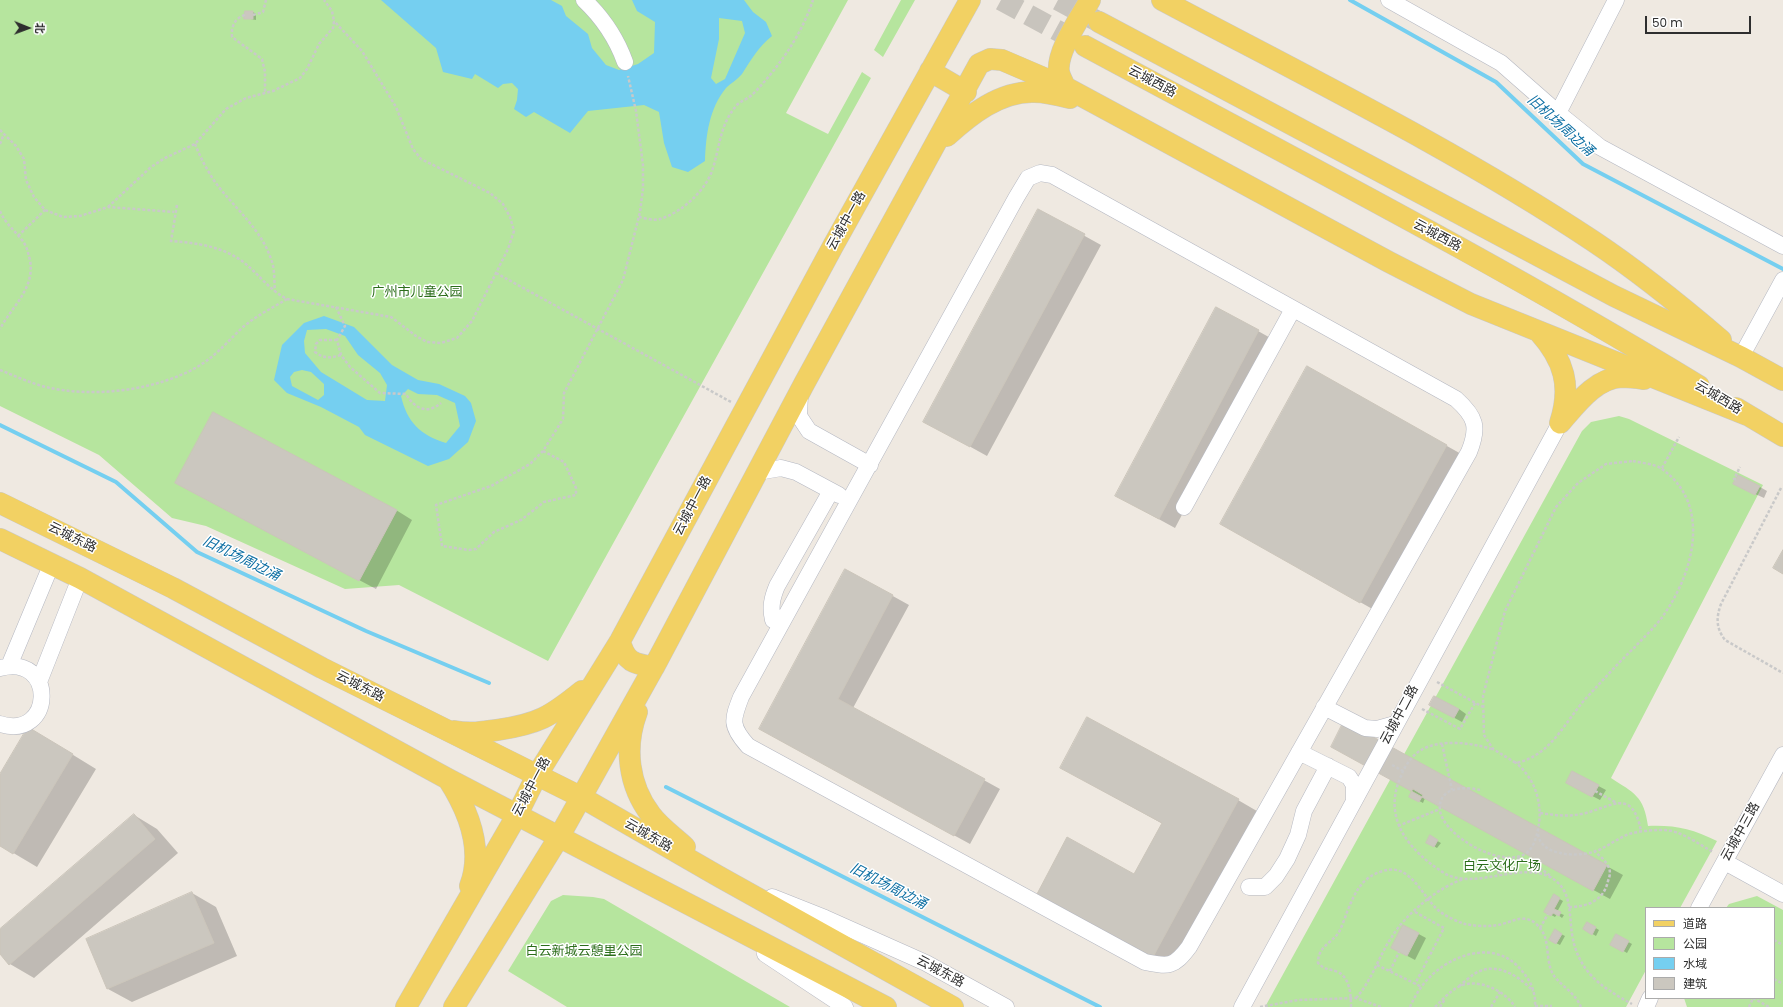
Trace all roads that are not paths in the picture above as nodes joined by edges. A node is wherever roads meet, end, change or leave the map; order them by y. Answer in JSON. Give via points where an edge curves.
{"nodes":[{"id":1,"x":584,"y":0,"type":"edge"},
{"id":2,"x":970,"y":0,"type":"edge"},
{"id":3,"x":1090,"y":0,"type":"edge"},
{"id":4,"x":1162,"y":0,"type":"edge"},
{"id":5,"x":1389,"y":0,"type":"edge"},
{"id":6,"x":1616,"y":0,"type":"edge"},
{"id":7,"x":1099,"y":22,"type":"tunnel mouth"},
{"id":8,"x":1086,"y":46,"type":"tunnel mouth"},
{"id":9,"x":625,"y":62,"type":"road end"},
{"id":10,"x":930,"y":71,"type":"junction"},
{"id":11,"x":1065,"y":87,"type":"junction"},
{"id":12,"x":966,"y":92,"type":"junction"},
{"id":13,"x":1093,"y":101,"type":"junction"},
{"id":14,"x":1558,"y":113,"type":"junction"},
{"id":15,"x":932,"y":150,"type":"junction"},
{"id":16,"x":1783,"y":246,"type":"edge"},
{"id":17,"x":1783,"y":280,"type":"edge"},
{"id":18,"x":1293,"y":308,"type":"junction"},
{"id":19,"x":1536,"y":330,"type":"junction"},
{"id":20,"x":1741,"y":357,"type":"junction"},
{"id":21,"x":1656,"y":380,"type":"junction"},
{"id":22,"x":1783,"y":380,"type":"edge"},
{"id":23,"x":800,"y":392,"type":"junction"},
{"id":24,"x":1747,"y":415,"type":"junction"},
{"id":25,"x":1560,"y":423,"type":"junction"},
{"id":26,"x":1783,"y":436,"type":"edge"},
{"id":27,"x":870,"y":465,"type":"junction"},
{"id":28,"x":758,"y":472,"type":"junction"},
{"id":29,"x":831,"y":491,"type":"junction"},
{"id":30,"x":850,"y":501,"type":"junction"},
{"id":31,"x":0,"y":503,"type":"edge"},
{"id":32,"x":1184,"y":507,"type":"dead end"},
{"id":33,"x":0,"y":539,"type":"edge"},
{"id":34,"x":52,"y":563,"type":"junction"},
{"id":35,"x":80,"y":578,"type":"junction"},
{"id":36,"x":773,"y":620,"type":"dead end"},
{"id":37,"x":620,"y":641,"type":"junction"},
{"id":38,"x":4,"y":667,"type":"edge"},
{"id":39,"x":654,"y":667,"type":"junction"},
{"id":40,"x":596,"y":679,"type":"junction"},
{"id":41,"x":39,"y":682,"type":"junction"},
{"id":42,"x":1324,"y":707,"type":"junction"},
{"id":43,"x":0,"y":724,"type":"edge"},
{"id":44,"x":1395,"y":724,"type":"junction"},
{"id":45,"x":439,"y":727,"type":"junction"},
{"id":46,"x":1299,"y":752,"type":"junction"},
{"id":47,"x":1783,"y":755,"type":"edge"},
{"id":48,"x":1328,"y":766,"type":"junction"},
{"id":49,"x":536,"y":775,"type":"junction"},
{"id":50,"x":448,"y":779,"type":"junction"},
{"id":51,"x":581,"y":797,"type":"junction"},
{"id":52,"x":1354,"y":801,"type":"junction"},
{"id":53,"x":517,"y":815,"type":"junction"},
{"id":54,"x":559,"y":837,"type":"junction"},
{"id":55,"x":1720,"y":858,"type":"junction"},
{"id":56,"x":718,"y":876,"type":"junction"},
{"id":57,"x":1249,"y":887,"type":"dead end"},
{"id":58,"x":1783,"y":894,"type":"edge"},
{"id":59,"x":1699,"y":907,"type":"edge"},
{"id":60,"x":702,"y":912,"type":"junction"},
{"id":61,"x":459,"y":914,"type":"junction"},
{"id":62,"x":1648,"y":999,"type":"edge"},
{"id":63,"x":1639,"y":1005,"type":"edge"},
{"id":64,"x":406,"y":1007,"type":"edge"},
{"id":65,"x":454,"y":1007,"type":"edge"},
{"id":66,"x":845,"y":1007,"type":"edge"},
{"id":67,"x":886,"y":1007,"type":"edge"},
{"id":68,"x":953,"y":1007,"type":"edge"},
{"id":69,"x":1006,"y":1007,"type":"edge"},
{"id":70,"x":1242,"y":1007,"type":"edge"}],
"edges":[{"from":1,"to":9,"type":"street","via":[[611,31]]},
{"from":2,"to":10,"type":"main road","name":"云城中一路"},
{"from":3,"to":11,"type":"main road","via":[[1063,50],[1059,64]]},
{"from":4,"to":20,"type":"main road","via":[[1384,118],[1553,215],[1669,296]]},
{"from":5,"to":14,"type":"street","via":[[1501,63]]},
{"from":6,"to":14,"type":"street"},
{"from":7,"to":20,"type":"main road","via":[[1614,296]]},
{"from":8,"to":24,"type":"main road","name":"云城西路","via":[[1600,325]]},
{"from":10,"to":12,"type":"main road"},
{"from":10,"to":37,"type":"main road","name":"云城中一路"},
{"from":11,"to":12,"type":"main road","via":[[1008,63],[990,59],[980,64]]},
{"from":11,"to":13,"type":"main road"},
{"from":12,"to":15,"type":"main road"},
{"from":13,"to":15,"type":"main road","via":[[1034,92],[1010,96],[972,114]]},
{"from":13,"to":19,"type":"main road","via":[[1440,288],[1471,304]]},
{"from":14,"to":16,"type":"street","via":[[1600,147]]},
{"from":15,"to":23,"type":"main road"},
{"from":17,"to":20,"type":"street"},
{"from":18,"to":27,"type":"street","via":[[1052,175],[1040,173],[1028,178],[1016,198]]},
{"from":18,"to":32,"type":"street"},
{"from":18,"to":42,"type":"street","via":[[1456,399],[1467,409],[1474,421],[1476,435],[1469,452]]},
{"from":19,"to":21,"type":"main road"},
{"from":19,"to":25,"type":"main road","via":[[1555,352],[1561,365],[1566,396]]},
{"from":20,"to":22,"type":"main road"},
{"from":21,"to":24,"type":"main road"},
{"from":21,"to":25,"type":"main road","via":[[1621,377],[1603,382],[1580,401]]},
{"from":23,"to":27,"type":"street","via":[[799,416],[809,431]]},
{"from":23,"to":28,"type":"main road"},
{"from":24,"to":26,"type":"main road","name":"云城西路"},
{"from":25,"to":44,"type":"street","name":"云城中二路"},
{"from":27,"to":30,"type":"street"},
{"from":28,"to":29,"type":"street","via":[[781,468],[796,472]]},
{"from":28,"to":39,"type":"main road"},
{"from":29,"to":30,"type":"street"},
{"from":29,"to":36,"type":"street","via":[[777,586],[771,604]]},
{"from":30,"to":46,"type":"street","via":[[733,717],[738,734],[748,746],[1145,962],[1166,966],[1181,958],[1189,947]]},
{"from":31,"to":45,"type":"main road","name":"云城东路","via":[[173,588]]},
{"from":33,"to":34,"type":"main road"},
{"from":34,"to":35,"type":"main road"},
{"from":34,"to":38,"type":"street"},
{"from":35,"to":41,"type":"street"},
{"from":35,"to":50,"type":"main road"},
{"from":37,"to":39,"type":"main road","via":[[622,651],[632,662]]},
{"from":37,"to":40,"type":"main road","name":"云城中一路"},
{"from":38,"to":41,"type":"street","via":[[26,669]]},
{"from":39,"to":51,"type":"main road"},
{"from":39,"to":56,"type":"main road","via":[[635,718],[631,737],[629,758],[632,779],[651,814]]},
{"from":40,"to":45,"type":"main road","via":[[560,709],[537,722],[484,732],[464,733]]},
{"from":40,"to":49,"type":"main road","name":"云城中一路"},
{"from":41,"to":43,"type":"street","via":[[42,704],[38,713],[24,724]]},
{"from":42,"to":44,"type":"street","via":[[1365,728],[1377,729]]},
{"from":42,"to":46,"type":"street"},
{"from":44,"to":52,"type":"street","name":"云城中二路"},
{"from":45,"to":49,"type":"main road","name":"云城东路"},
{"from":46,"to":48,"type":"street"},
{"from":47,"to":55,"type":"street","name":"云城中三路"},
{"from":48,"to":52,"type":"street","via":[[1349,777],[1354,785]]},
{"from":48,"to":57,"type":"street","via":[[1304,811],[1298,835],[1276,876],[1265,887]]},
{"from":49,"to":51,"type":"main road","name":"云城东路"},
{"from":49,"to":53,"type":"main road","name":"云城中一路"},
{"from":50,"to":53,"type":"main road"},
{"from":50,"to":61,"type":"main road","via":[[465,810],[475,844],[474,875]]},
{"from":51,"to":54,"type":"main road"},
{"from":51,"to":56,"type":"main road","name":"云城东路"},
{"from":52,"to":70,"type":"street","name":"云城中二路"},
{"from":53,"to":54,"type":"main road"},
{"from":53,"to":61,"type":"main road","name":"云城中一路"},
{"from":54,"to":60,"type":"main road"},
{"from":54,"to":65,"type":"main road"},
{"from":55,"to":58,"type":"street"},
{"from":55,"to":59,"type":"street","name":"云城中三路"},
{"from":56,"to":68,"type":"main road","name":"云城东路"},
{"from":56,"to":69,"type":"street","name":"云城东路","via":[[900,951]]},
{"from":60,"to":66,"type":"street"},
{"from":60,"to":67,"type":"main road"},
{"from":61,"to":64,"type":"main road","name":"云城中一路"},
{"from":62,"to":63,"type":"street"}]}
